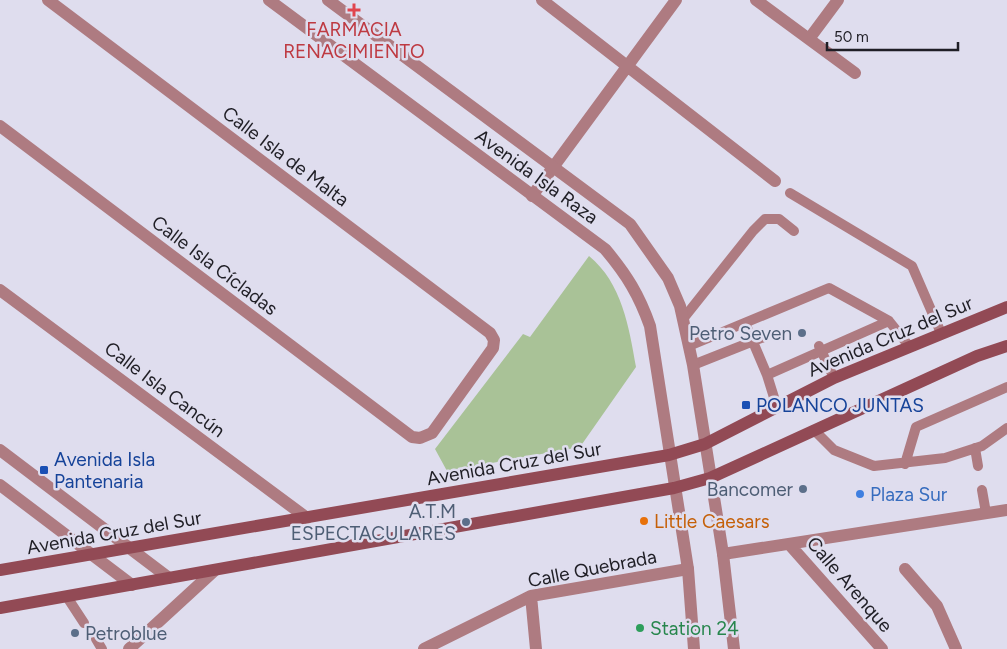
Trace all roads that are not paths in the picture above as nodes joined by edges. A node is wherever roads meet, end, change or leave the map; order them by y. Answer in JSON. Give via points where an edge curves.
{"nodes":[{"id":1,"x":48,"y":0,"type":"edge"},
{"id":2,"x":269,"y":0,"type":"edge"},
{"id":3,"x":328,"y":0,"type":"edge"},
{"id":4,"x":542,"y":0,"type":"edge"},
{"id":5,"x":676,"y":0,"type":"edge"},
{"id":6,"x":756,"y":0,"type":"edge"},
{"id":7,"x":838,"y":0,"type":"edge"},
{"id":8,"x":809,"y":39,"type":"junction"},
{"id":9,"x":628,"y":64,"type":"junction"},
{"id":10,"x":854,"y":73,"type":"dead end"},
{"id":11,"x":0,"y":126,"type":"edge"},
{"id":12,"x":552,"y":167,"type":"junction"},
{"id":13,"x":775,"y":181,"type":"dead end"},
{"id":14,"x":790,"y":193,"type":"dead end"},
{"id":15,"x":532,"y":196,"type":"junction"},
{"id":16,"x":794,"y":231,"type":"dead end"},
{"id":17,"x":0,"y":290,"type":"edge"},
{"id":18,"x":1007,"y":307,"type":"edge"},
{"id":19,"x":683,"y":319,"type":"junction"},
{"id":20,"x":889,"y":321,"type":"junction"},
{"id":21,"x":744,"y":323,"type":"junction"},
{"id":22,"x":941,"y":333,"type":"junction"},
{"id":23,"x":764,"y":337,"type":"dead end"},
{"id":24,"x":752,"y":342,"type":"junction"},
{"id":25,"x":689,"y":346,"type":"junction"},
{"id":26,"x":909,"y":346,"type":"junction"},
{"id":27,"x":1007,"y":346,"type":"edge"},
{"id":28,"x":820,"y":349,"type":"junction"},
{"id":29,"x":693,"y":366,"type":"junction"},
{"id":30,"x":767,"y":375,"type":"junction"},
{"id":31,"x":834,"y":378,"type":"junction"},
{"id":32,"x":1007,"y":387,"type":"edge"},
{"id":33,"x":777,"y":407,"type":"junction"},
{"id":34,"x":1007,"y":428,"type":"edge"},
{"id":35,"x":814,"y":430,"type":"junction"},
{"id":36,"x":406,"y":434,"type":"joint"},
{"id":37,"x":705,"y":444,"type":"junction"},
{"id":38,"x":975,"y":448,"type":"junction"},
{"id":39,"x":0,"y":450,"type":"edge"},
{"id":40,"x":669,"y":455,"type":"junction"},
{"id":41,"x":905,"y":464,"type":"junction"},
{"id":42,"x":978,"y":466,"type":"dead end"},
{"id":43,"x":710,"y":478,"type":"junction"},
{"id":44,"x":0,"y":485,"type":"edge"},
{"id":45,"x":674,"y":488,"type":"junction"},
{"id":46,"x":982,"y":490,"type":"dead end"},
{"id":47,"x":1007,"y":510,"type":"edge"},
{"id":48,"x":986,"y":513,"type":"junction"},
{"id":49,"x":307,"y":518,"type":"junction"},
{"id":50,"x":789,"y":544,"type":"junction"},
{"id":51,"x":130,"y":548,"type":"junction"},
{"id":52,"x":93,"y":554,"type":"junction"},
{"id":53,"x":723,"y":554,"type":"junction"},
{"id":54,"x":905,"y":569,"type":"dead end"},
{"id":55,"x":0,"y":570,"type":"edge"},
{"id":56,"x":215,"y":570,"type":"junction"},
{"id":57,"x":688,"y":570,"type":"junction"},
{"id":58,"x":168,"y":578,"type":"junction"},
{"id":59,"x":132,"y":585,"type":"junction"},
{"id":60,"x":531,"y":596,"type":"junction"},
{"id":61,"x":67,"y":597,"type":"junction"},
{"id":62,"x":0,"y":608,"type":"edge"},
{"id":63,"x":84,"y":623,"type":"dead end"},
{"id":64,"x":96,"y":639,"type":"dead end"},
{"id":65,"x":102,"y":649,"type":"edge"},
{"id":66,"x":129,"y":649,"type":"edge"},
{"id":67,"x":424,"y":649,"type":"edge"},
{"id":68,"x":536,"y":649,"type":"edge"},
{"id":69,"x":694,"y":649,"type":"edge"},
{"id":70,"x":734,"y":649,"type":"edge"},
{"id":71,"x":882,"y":649,"type":"edge"},
{"id":72,"x":956,"y":649,"type":"edge"}],
"edges":[{"from":1,"to":36,"type":"street","name":"Calle Isla de Malta","via":[[490,333],[494,340],[493,348],[432,433],[420,438]]},
{"from":2,"to":15,"type":"street","name":"Avenida Isla Raza"},
{"from":3,"to":12,"type":"street","name":"Avenida Isla Raza"},
{"from":4,"to":9,"type":"street"},
{"from":5,"to":9,"type":"street"},
{"from":6,"to":8,"type":"street"},
{"from":7,"to":8,"type":"street"},
{"from":8,"to":10,"type":"street"},
{"from":9,"to":12,"type":"street"},
{"from":9,"to":13,"type":"street"},
{"from":11,"to":36,"type":"street","name":"Calle Isla Cícladas"},
{"from":12,"to":15,"type":"street"},
{"from":12,"to":19,"type":"street","name":"Avenida Isla Raza","via":[[630,224],[668,278]]},
{"from":14,"to":22,"type":"lane","via":[[912,266]]},
{"from":15,"to":40,"type":"street","name":"Avenida Isla Raza","via":[[605,249],[627,274],[640,298],[650,326]]},
{"from":16,"to":19,"type":"lane","via":[[779,219],[765,219]]},
{"from":17,"to":49,"type":"street","name":"Calle Isla Cancún"},
{"from":18,"to":22,"type":"main road","name":"Avenida Cruz del Sur"},
{"from":19,"to":25,"type":"street","name":"Avenida Isla Raza"},
{"from":20,"to":21,"type":"lane","via":[[829,288]]},
{"from":20,"to":26,"type":"lane"},
{"from":20,"to":28,"type":"lane"},
{"from":21,"to":24,"type":"lane"},
{"from":21,"to":25,"type":"lane"},
{"from":22,"to":26,"type":"main road","name":"Avenida Cruz del Sur"},
{"from":23,"to":24,"type":"lane"},
{"from":24,"to":29,"type":"lane"},
{"from":24,"to":30,"type":"lane"},
{"from":25,"to":29,"type":"street","name":"Avenida Isla Raza"},
{"from":26,"to":31,"type":"main road","name":"Avenida Cruz del Sur"},
{"from":27,"to":35,"type":"main road","via":[[976,356]]},
{"from":28,"to":30,"type":"lane"},
{"from":28,"to":31,"type":"lane"},
{"from":29,"to":37,"type":"street","name":"Avenida Isla Raza"},
{"from":30,"to":33,"type":"lane"},
{"from":31,"to":33,"type":"main road","name":"Avenida Cruz del Sur"},
{"from":32,"to":41,"type":"lane","via":[[916,427]]},
{"from":33,"to":37,"type":"main road","name":"Avenida Cruz del Sur"},
{"from":34,"to":38,"type":"lane"},
{"from":35,"to":41,"type":"lane","via":[[834,450],[856,460],[874,466]]},
{"from":35,"to":43,"type":"main road"},
{"from":37,"to":40,"type":"main road","name":"Avenida Cruz del Sur"},
{"from":37,"to":43,"type":"street","name":"Avenida Isla Raza"},
{"from":38,"to":41,"type":"lane","via":[[945,458]]},
{"from":38,"to":42,"type":"lane"},
{"from":39,"to":51,"type":"street"},
{"from":40,"to":45,"type":"street","name":"Avenida Isla Raza"},
{"from":40,"to":49,"type":"main road","name":"Avenida Cruz del Sur"},
{"from":43,"to":45,"type":"main road"},
{"from":43,"to":53,"type":"street","name":"Avenida Isla Raza"},
{"from":44,"to":52,"type":"street"},
{"from":45,"to":56,"type":"main road"},
{"from":45,"to":57,"type":"street","name":"Avenida Isla Raza"},
{"from":46,"to":48,"type":"lane"},
{"from":47,"to":48,"type":"street"},
{"from":48,"to":50,"type":"street"},
{"from":49,"to":51,"type":"main road","name":"Avenida Cruz del Sur"},
{"from":50,"to":53,"type":"street"},
{"from":50,"to":71,"type":"street","name":"Calle Arenque"},
{"from":51,"to":52,"type":"main road","name":"Avenida Cruz del Sur"},
{"from":51,"to":58,"type":"street"},
{"from":52,"to":55,"type":"main road","name":"Avenida Cruz del Sur"},
{"from":52,"to":59,"type":"street"},
{"from":53,"to":70,"type":"street","name":"Avenida Isla Raza"},
{"from":54,"to":72,"type":"street","via":[[938,606]]},
{"from":56,"to":58,"type":"main road"},
{"from":56,"to":66,"type":"street"},
{"from":57,"to":60,"type":"street","name":"Calle Quebrada"},
{"from":57,"to":69,"type":"street","name":"Avenida Isla Raza"},
{"from":58,"to":59,"type":"main road"},
{"from":59,"to":61,"type":"main road"},
{"from":60,"to":67,"type":"street","name":"Calle Quebrada"},
{"from":60,"to":68,"type":"street"},
{"from":61,"to":62,"type":"main road"},
{"from":61,"to":63,"type":"lane"},
{"from":64,"to":65,"type":"lane"}]}
